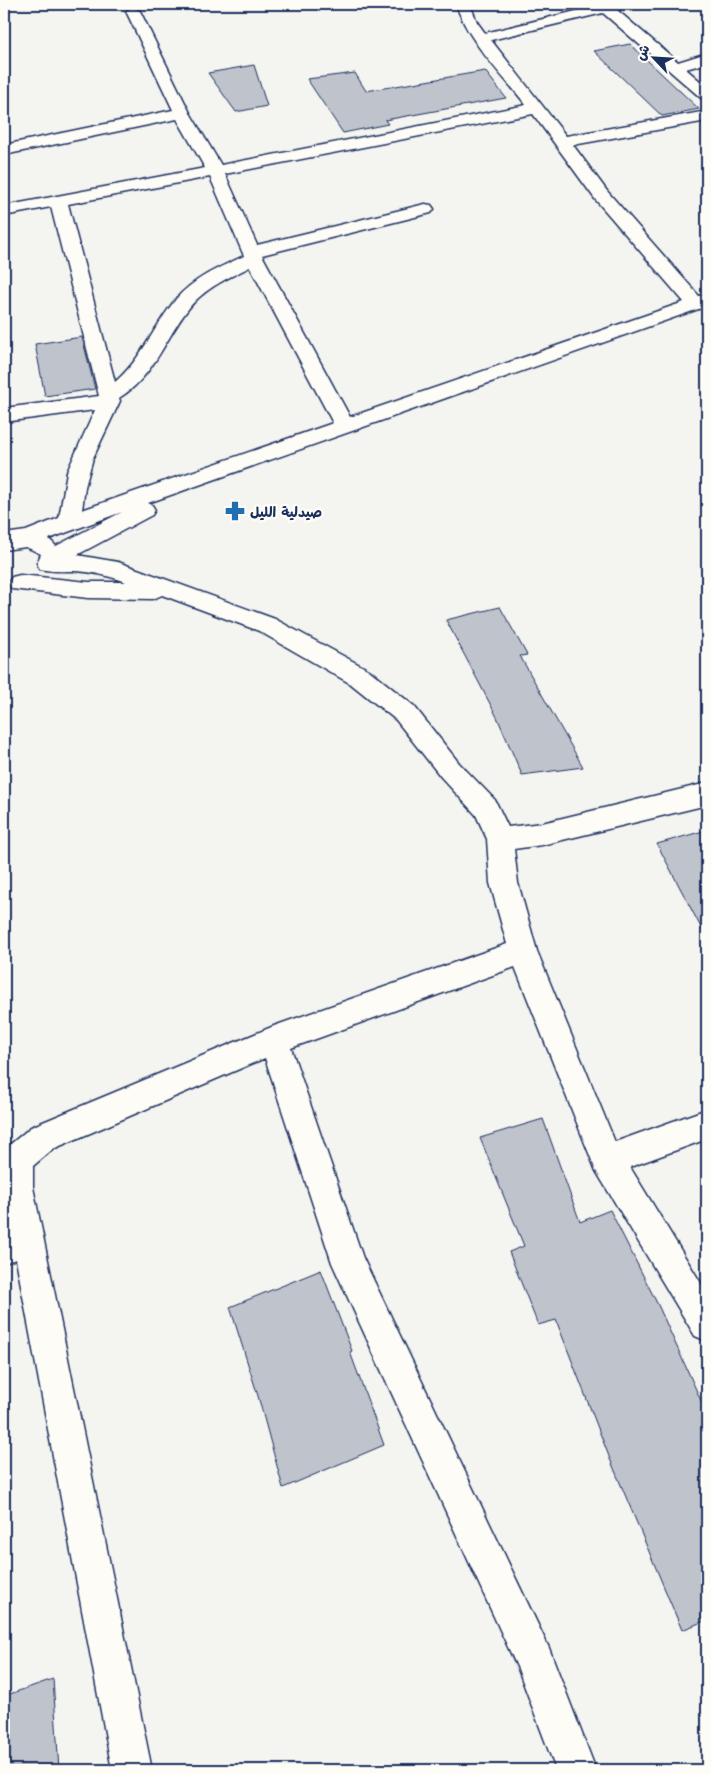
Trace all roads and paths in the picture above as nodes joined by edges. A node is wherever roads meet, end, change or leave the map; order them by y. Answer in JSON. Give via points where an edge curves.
{"nodes":[{"id":1,"x":462,"y":4,"type":"edge"},
{"id":2,"x":623,"y":4,"type":"edge"},
{"id":3,"x":606,"y":8,"type":"junction"},
{"id":4,"x":133,"y":11,"type":"dead end"},
{"id":5,"x":481,"y":38,"type":"junction"},
{"id":6,"x":707,"y":58,"type":"edge"},
{"id":7,"x":674,"y":68,"type":"junction"},
{"id":8,"x":707,"y":94,"type":"edge"},
{"id":9,"x":537,"y":108,"type":"junction"},
{"id":10,"x":182,"y":113,"type":"junction"},
{"id":11,"x":707,"y":116,"type":"edge"},
{"id":12,"x":562,"y":142,"type":"junction"},
{"id":13,"x":4,"y":150,"type":"edge"},
{"id":14,"x":216,"y":170,"type":"junction"},
{"id":15,"x":58,"y":200,"type":"junction"},
{"id":16,"x":425,"y":209,"type":"dead end"},
{"id":17,"x":4,"y":211,"type":"edge"},
{"id":18,"x":252,"y":255,"type":"junction"},
{"id":19,"x":702,"y":302,"type":"edge"},
{"id":20,"x":110,"y":398,"type":"junction"},
{"id":21,"x":4,"y":415,"type":"edge"},
{"id":22,"x":344,"y":426,"type":"junction"},
{"id":23,"x":209,"y":475,"type":"junction"},
{"id":24,"x":70,"y":521,"type":"junction"},
{"id":25,"x":29,"y":539,"type":"junction"},
{"id":26,"x":4,"y":542,"type":"edge"},
{"id":27,"x":48,"y":561,"type":"junction"},
{"id":28,"x":12,"y":582,"type":"edge"},
{"id":29,"x":177,"y":591,"type":"junction"},
{"id":30,"x":707,"y":794,"type":"edge"},
{"id":31,"x":500,"y":839,"type":"junction"},
{"id":32,"x":523,"y":951,"type":"junction"},
{"id":33,"x":274,"y":1040,"type":"junction"},
{"id":34,"x":707,"y":1124,"type":"edge"},
{"id":35,"x":607,"y":1160,"type":"junction"},
{"id":36,"x":16,"y":1242,"type":"edge"},
{"id":37,"x":707,"y":1324,"type":"edge"},
{"id":38,"x":132,"y":1770,"type":"edge"},
{"id":39,"x":576,"y":1770,"type":"edge"}],
"edges":[{"from":1,"to":5,"type":"street"},
{"from":2,"to":3,"type":"street"},
{"from":3,"to":5,"type":"street"},
{"from":3,"to":7,"type":"street"},
{"from":4,"to":10,"type":"street"},
{"from":5,"to":9,"type":"street"},
{"from":6,"to":7,"type":"street"},
{"from":7,"to":8,"type":"street"},
{"from":9,"to":12,"type":"street"},
{"from":9,"to":14,"type":"street"},
{"from":10,"to":13,"type":"street"},
{"from":10,"to":14,"type":"street"},
{"from":11,"to":12,"type":"street"},
{"from":12,"to":19,"type":"street","via":[[601,195]]},
{"from":14,"to":15,"type":"street"},
{"from":14,"to":18,"type":"street"},
{"from":15,"to":17,"type":"street"},
{"from":15,"to":20,"type":"street"},
{"from":16,"to":18,"type":"street"},
{"from":18,"to":20,"type":"street","via":[[184,302],[131,382]]},
{"from":18,"to":22,"type":"street"},
{"from":19,"to":22,"type":"street"},
{"from":20,"to":21,"type":"street"},
{"from":20,"to":24,"type":"street","via":[[81,457],[71,495]]},
{"from":22,"to":23,"type":"street"},
{"from":23,"to":24,"type":"street"},
{"from":23,"to":27,"type":"street"},
{"from":24,"to":25,"type":"street"},
{"from":25,"to":26,"type":"street"},
{"from":25,"to":27,"type":"street","via":[[46,548]]},
{"from":27,"to":28,"type":"street","via":[[35,577]]},
{"from":27,"to":29,"type":"street","via":[[110,568]]},
{"from":28,"to":29,"type":"street","via":[[88,590]]},
{"from":29,"to":31,"type":"street","via":[[267,625],[360,677],[405,713],[450,770],[486,808]]},
{"from":30,"to":31,"type":"street","via":[[542,834]]},
{"from":31,"to":32,"type":"street","via":[[504,883]]},
{"from":32,"to":33,"type":"street"},
{"from":32,"to":35,"type":"street"},
{"from":33,"to":36,"type":"street","via":[[42,1138],[17,1159]]},
{"from":33,"to":39,"type":"street","via":[[348,1263],[535,1662]]},
{"from":34,"to":35,"type":"street"},
{"from":35,"to":37,"type":"street"},
{"from":36,"to":38,"type":"street"}]}
